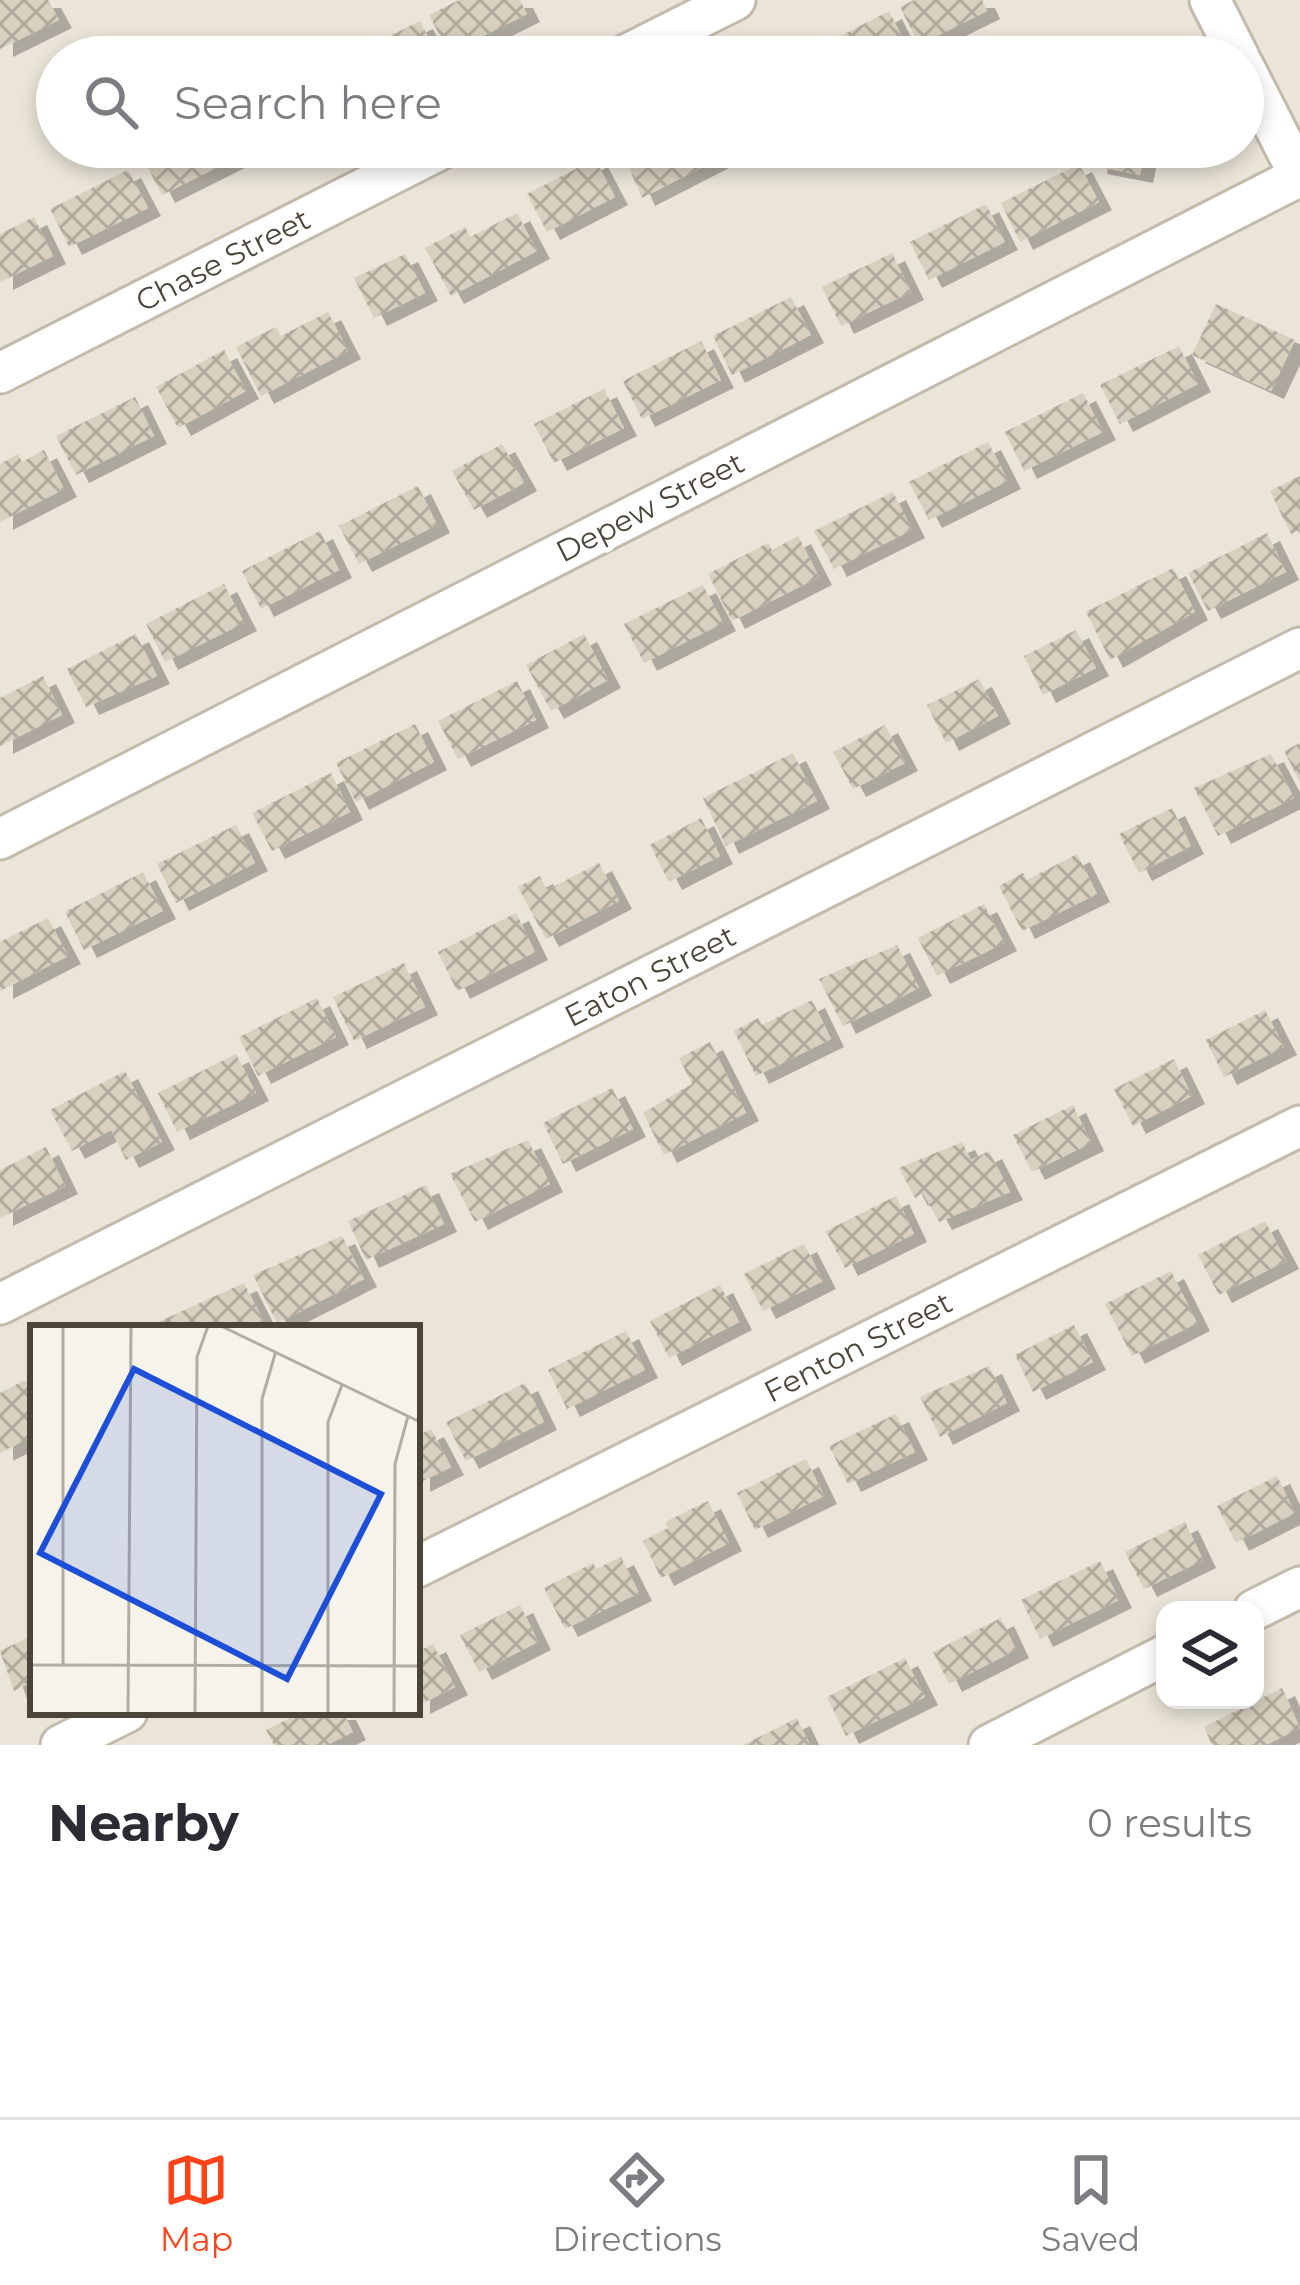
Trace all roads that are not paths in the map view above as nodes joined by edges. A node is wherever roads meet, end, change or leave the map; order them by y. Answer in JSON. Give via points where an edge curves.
{"nodes":[{"id":1,"x":735,"y":0,"type":"edge"},
{"id":2,"x":1210,"y":0,"type":"edge"},
{"id":3,"x":664,"y":36,"type":"edge"},
{"id":4,"x":1228,"y":36,"type":"edge"},
{"id":5,"x":1264,"y":106,"type":"edge"},
{"id":6,"x":404,"y":168,"type":"edge"},
{"id":7,"x":1300,"y":176,"type":"edge"},
{"id":8,"x":0,"y":373,"type":"edge"},
{"id":9,"x":1300,"y":648,"type":"edge"},
{"id":10,"x":0,"y":839,"type":"edge"},
{"id":11,"x":1300,"y":1126,"type":"edge"},
{"id":12,"x":0,"y":1304,"type":"edge"},
{"id":13,"x":420,"y":1566,"type":"edge"},
{"id":14,"x":1300,"y":1587,"type":"edge"},
{"id":15,"x":1264,"y":1605,"type":"edge"},
{"id":16,"x":1156,"y":1660,"type":"edge"},
{"id":17,"x":121,"y":1715,"type":"edge"},
{"id":18,"x":61,"y":1745,"type":"edge"},
{"id":19,"x":988,"y":1745,"type":"edge"}],
"edges":[{"from":1,"to":3,"type":"street"},
{"from":2,"to":4,"type":"street"},
{"from":5,"to":7,"type":"street"},
{"from":6,"to":8,"type":"street","name":"Chase Street"},
{"from":7,"to":10,"type":"street","name":"Depew Street"},
{"from":9,"to":12,"type":"street","name":"Eaton Street"},
{"from":11,"to":13,"type":"street","name":"Fenton Street"},
{"from":14,"to":15,"type":"street"},
{"from":16,"to":19,"type":"street"},
{"from":17,"to":18,"type":"street"}]}
